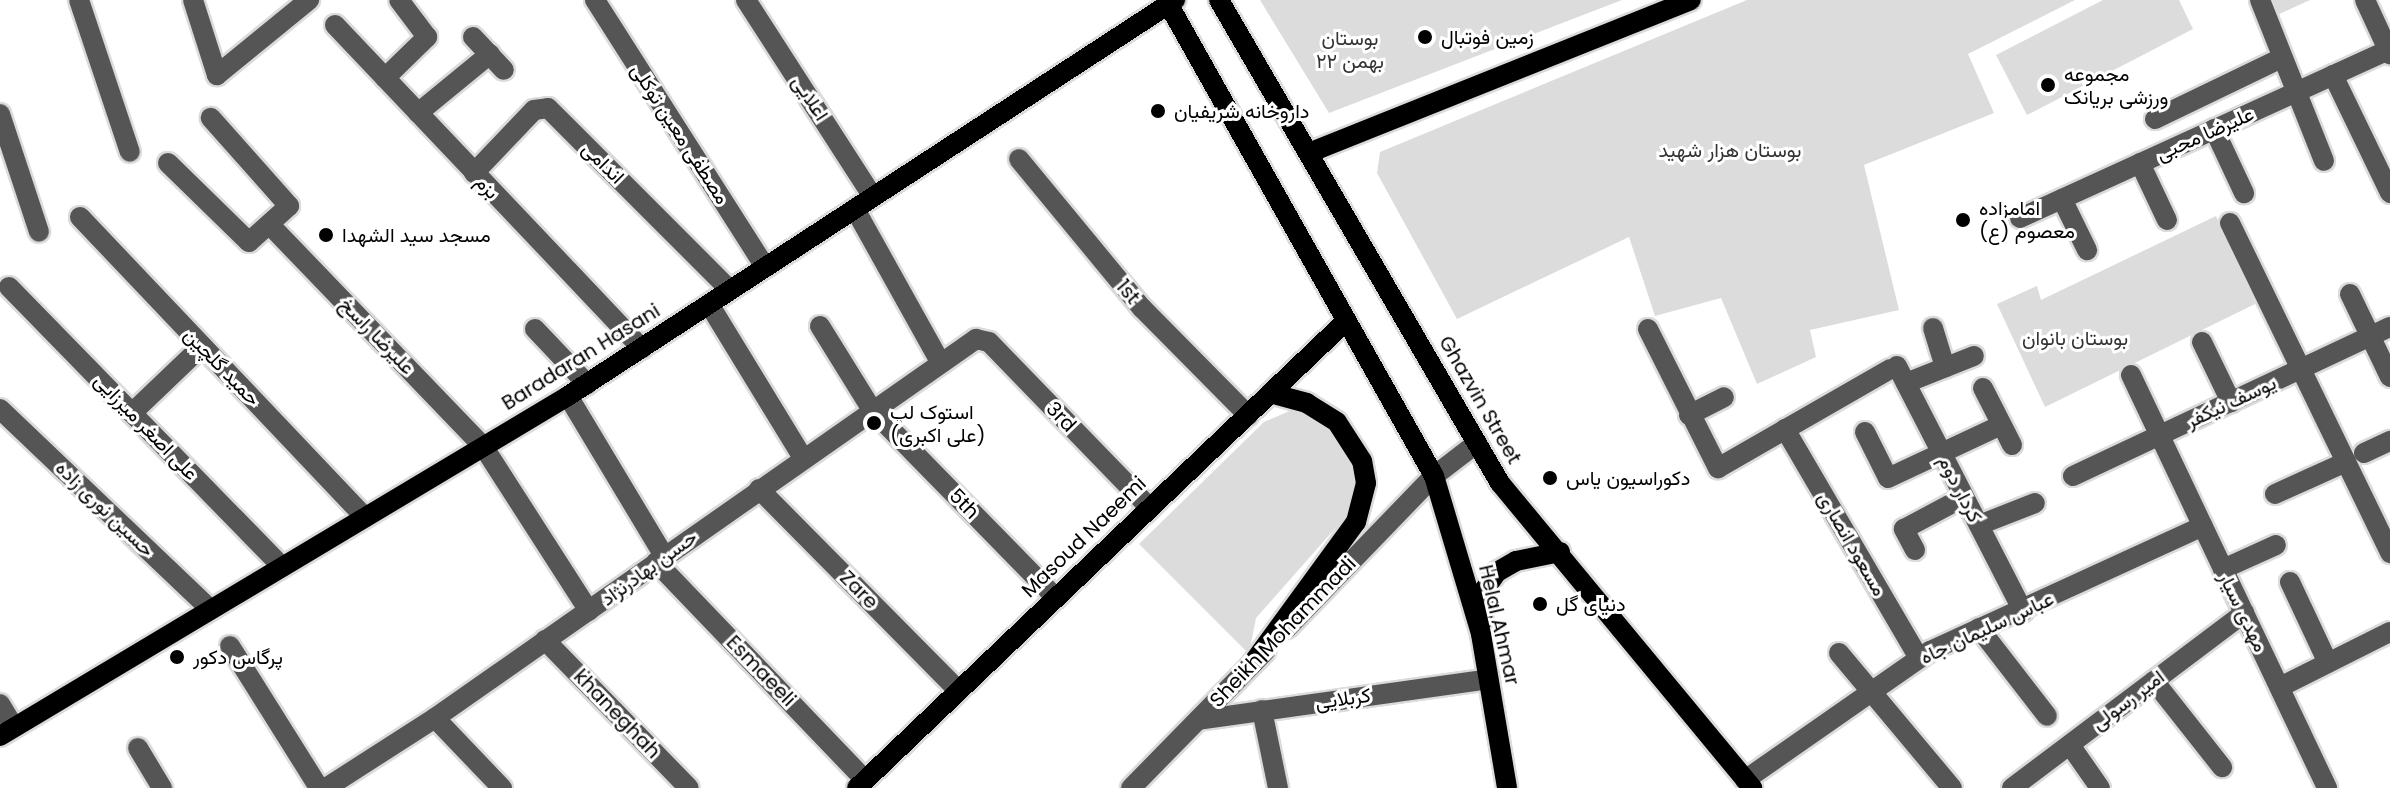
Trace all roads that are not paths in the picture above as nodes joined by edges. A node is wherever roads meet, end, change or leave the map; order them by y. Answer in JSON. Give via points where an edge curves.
{"nodes":[{"id":1,"x":79,"y":0,"type":"edge"},
{"id":2,"x":193,"y":0,"type":"edge"},
{"id":3,"x":309,"y":0,"type":"edge"},
{"id":4,"x":399,"y":0,"type":"edge"},
{"id":5,"x":595,"y":0,"type":"edge"},
{"id":6,"x":746,"y":0,"type":"edge"},
{"id":7,"x":1219,"y":0,"type":"edge"},
{"id":8,"x":1691,"y":0,"type":"edge"},
{"id":9,"x":2260,"y":0,"type":"edge"},
{"id":10,"x":2365,"y":0,"type":"edge"},
{"id":11,"x":1170,"y":1,"type":"edge"},
{"id":12,"x":335,"y":25,"type":"dead end"},
{"id":13,"x":473,"y":37,"type":"dead end"},
{"id":14,"x":2389,"y":51,"type":"edge"},
{"id":15,"x":2282,"y":58,"type":"junction"},
{"id":16,"x":2333,"y":75,"type":"junction"},
{"id":17,"x":385,"y":78,"type":"junction"},
{"id":18,"x":2295,"y":92,"type":"junction"},
{"id":19,"x":418,"y":113,"type":"junction"},
{"id":20,"x":0,"y":114,"type":"edge"},
{"id":21,"x":211,"y":118,"type":"dead end"},
{"id":22,"x":2155,"y":119,"type":"dead end"},
{"id":23,"x":2214,"y":129,"type":"junction"},
{"id":24,"x":130,"y":152,"type":"dead end"},
{"id":25,"x":1311,"y":152,"type":"junction"},
{"id":26,"x":1019,"y":159,"type":"dead end"},
{"id":27,"x":2324,"y":161,"type":"dead end"},
{"id":28,"x":168,"y":163,"type":"dead end"},
{"id":29,"x":2140,"y":163,"type":"junction"},
{"id":30,"x":474,"y":173,"type":"junction"},
{"id":31,"x":2244,"y":193,"type":"dead end"},
{"id":32,"x":2390,"y":193,"type":"edge"},
{"id":33,"x":873,"y":197,"type":"junction"},
{"id":34,"x":2062,"y":199,"type":"junction"},
{"id":35,"x":855,"y":209,"type":"junction"},
{"id":36,"x":80,"y":217,"type":"dead end"},
{"id":37,"x":2020,"y":218,"type":"dead end"},
{"id":38,"x":2167,"y":220,"type":"dead end"},
{"id":39,"x":2230,"y":223,"type":"dead end"},
{"id":40,"x":270,"y":225,"type":"junction"},
{"id":41,"x":39,"y":232,"type":"dead end"},
{"id":42,"x":2087,"y":250,"type":"dead end"},
{"id":43,"x":765,"y":267,"type":"junction"},
{"id":44,"x":9,"y":287,"type":"dead end"},
{"id":45,"x":730,"y":290,"type":"junction"},
{"id":46,"x":2350,"y":294,"type":"dead end"},
{"id":47,"x":709,"y":304,"type":"junction"},
{"id":48,"x":1345,"y":322,"type":"junction"},
{"id":49,"x":820,"y":326,"type":"dead end"},
{"id":50,"x":2390,"y":327,"type":"edge"},
{"id":51,"x":1933,"y":328,"type":"dead end"},
{"id":52,"x":535,"y":329,"type":"dead end"},
{"id":53,"x":1648,"y":329,"type":"dead end"},
{"id":54,"x":2371,"y":336,"type":"junction"},
{"id":55,"x":967,"y":342,"type":"joint"},
{"id":56,"x":2202,"y":342,"type":"dead end"},
{"id":57,"x":202,"y":346,"type":"junction"},
{"id":58,"x":642,"y":348,"type":"junction"},
{"id":59,"x":1974,"y":356,"type":"dead end"},
{"id":60,"x":940,"y":362,"type":"junction"},
{"id":61,"x":1945,"y":367,"type":"junction"},
{"id":62,"x":2301,"y":369,"type":"junction"},
{"id":63,"x":1898,"y":373,"type":"junction"},
{"id":64,"x":2131,"y":375,"type":"dead end"},
{"id":65,"x":2390,"y":377,"type":"edge"},
{"id":66,"x":587,"y":384,"type":"junction"},
{"id":67,"x":1983,"y":388,"type":"dead end"},
{"id":68,"x":1270,"y":393,"type":"junction"},
{"id":69,"x":568,"y":396,"type":"junction"},
{"id":70,"x":1724,"y":397,"type":"dead end"},
{"id":71,"x":2231,"y":402,"type":"junction"},
{"id":72,"x":0,"y":409,"type":"edge"},
{"id":73,"x":872,"y":410,"type":"junction"},
{"id":74,"x":132,"y":413,"type":"junction"},
{"id":75,"x":1248,"y":415,"type":"junction"},
{"id":76,"x":1689,"y":415,"type":"junction"},
{"id":77,"x":2001,"y":425,"type":"junction"},
{"id":78,"x":1785,"y":429,"type":"junction"},
{"id":79,"x":1865,"y":432,"type":"dead end"},
{"id":80,"x":2159,"y":436,"type":"junction"},
{"id":81,"x":2390,"y":441,"type":"edge"},
{"id":82,"x":1477,"y":443,"type":"junction"},
{"id":83,"x":2012,"y":445,"type":"dead end"},
{"id":84,"x":483,"y":446,"type":"junction"},
{"id":85,"x":1941,"y":453,"type":"junction"},
{"id":86,"x":803,"y":458,"type":"junction"},
{"id":87,"x":2355,"y":458,"type":"junction"},
{"id":88,"x":1434,"y":476,"type":"junction"},
{"id":89,"x":2073,"y":476,"type":"dead end"},
{"id":90,"x":759,"y":489,"type":"junction"},
{"id":91,"x":2275,"y":494,"type":"dead end"},
{"id":92,"x":1964,"y":497,"type":"junction"},
{"id":93,"x":2035,"y":503,"type":"dead end"},
{"id":94,"x":1150,"y":508,"type":"junction"},
{"id":95,"x":365,"y":517,"type":"junction"},
{"id":96,"x":1979,"y":525,"type":"junction"},
{"id":97,"x":2203,"y":526,"type":"junction"},
{"id":98,"x":2276,"y":545,"type":"dead end"},
{"id":99,"x":1915,"y":550,"type":"dead end"},
{"id":100,"x":1560,"y":552,"type":"junction"},
{"id":101,"x":2390,"y":553,"type":"edge"},
{"id":102,"x":660,"y":559,"type":"junction"},
{"id":103,"x":282,"y":567,"type":"junction"},
{"id":104,"x":2223,"y":569,"type":"junction"},
{"id":105,"x":2290,"y":582,"type":"dead end"},
{"id":106,"x":1056,"y":598,"type":"junction"},
{"id":107,"x":211,"y":610,"type":"junction"},
{"id":108,"x":589,"y":611,"type":"junction"},
{"id":109,"x":2023,"y":611,"type":"junction"},
{"id":110,"x":2244,"y":613,"type":"junction"},
{"id":111,"x":1979,"y":628,"type":"junction"},
{"id":112,"x":2390,"y":632,"type":"edge"},
{"id":113,"x":1481,"y":634,"type":"junction"},
{"id":114,"x":545,"y":640,"type":"junction"},
{"id":115,"x":230,"y":646,"type":"dead end"},
{"id":116,"x":1839,"y":653,"type":"dead end"},
{"id":117,"x":1919,"y":658,"type":"junction"},
{"id":118,"x":1253,"y":663,"type":"junction"},
{"id":119,"x":2328,"y":663,"type":"junction"},
{"id":120,"x":1488,"y":679,"type":"junction"},
{"id":121,"x":2154,"y":681,"type":"junction"},
{"id":122,"x":2280,"y":687,"type":"junction"},
{"id":123,"x":959,"y":691,"type":"junction"},
{"id":124,"x":1871,"y":692,"type":"junction"},
{"id":125,"x":0,"y":704,"type":"edge"},
{"id":126,"x":1262,"y":710,"type":"junction"},
{"id":127,"x":2047,"y":716,"type":"dead end"},
{"id":128,"x":435,"y":718,"type":"junction"},
{"id":129,"x":1198,"y":720,"type":"junction"},
{"id":130,"x":7,"y":732,"type":"edge"},
{"id":131,"x":2070,"y":745,"type":"junction"},
{"id":132,"x":138,"y":748,"type":"dead end"},
{"id":133,"x":2222,"y":767,"type":"dead end"},
{"id":134,"x":861,"y":784,"type":"edge"},
{"id":135,"x":1748,"y":784,"type":"edge"},
{"id":136,"x":162,"y":788,"type":"edge"},
{"id":137,"x":319,"y":788,"type":"edge"},
{"id":138,"x":326,"y":788,"type":"edge"},
{"id":139,"x":502,"y":788,"type":"edge"},
{"id":140,"x":689,"y":788,"type":"edge"},
{"id":141,"x":1131,"y":788,"type":"edge"},
{"id":142,"x":1278,"y":788,"type":"edge"},
{"id":143,"x":1507,"y":788,"type":"edge"},
{"id":144,"x":1952,"y":788,"type":"edge"},
{"id":145,"x":2012,"y":788,"type":"edge"},
{"id":146,"x":2100,"y":788,"type":"edge"},
{"id":147,"x":2327,"y":788,"type":"edge"}],
"edges":[{"from":1,"to":24,"type":"street"},
{"from":2,"to":3,"type":"street","via":[[217,75]]},
{"from":4,"to":17,"type":"street","via":[[427,37]]},
{"from":5,"to":43,"type":"street","name":"مصطفی معین توکلی"},
{"from":6,"to":33,"type":"street","name":"اعلایی"},
{"from":7,"to":25,"type":"main road","name":"Ghazvin Street"},
{"from":8,"to":25,"type":"main road"},
{"from":9,"to":15,"type":"street"},
{"from":10,"to":14,"type":"street"},
{"from":11,"to":33,"type":"main road","name":"Baradaran Hasani"},
{"from":11,"to":48,"type":"main road"},
{"from":12,"to":17,"type":"street","name":"بزم"},
{"from":13,"to":19,"type":"street","via":[[497,62]]},
{"from":14,"to":16,"type":"street","name":"علیرضا محبی"},
{"from":15,"to":18,"type":"street"},
{"from":15,"to":22,"type":"street"},
{"from":16,"to":18,"type":"street","name":"علیرضا محبی"},
{"from":16,"to":32,"type":"street"},
{"from":17,"to":19,"type":"street","name":"بزم"},
{"from":18,"to":23,"type":"street","name":"علیرضا محبی"},
{"from":18,"to":27,"type":"street"},
{"from":19,"to":30,"type":"street","name":"بزم"},
{"from":20,"to":41,"type":"street"},
{"from":21,"to":40,"type":"street","via":[[288,200],[289,206]]},
{"from":23,"to":29,"type":"street","name":"علیرضا محبی"},
{"from":23,"to":31,"type":"street"},
{"from":25,"to":82,"type":"main road","name":"Ghazvin Street"},
{"from":26,"to":75,"type":"street","name":"1st","via":[[1142,308]]},
{"from":28,"to":40,"type":"street","via":[[246,241],[254,242]]},
{"from":29,"to":34,"type":"street","name":"علیرضا محبی"},
{"from":29,"to":38,"type":"street"},
{"from":30,"to":45,"type":"street","name":"اندامی","via":[[534,110],[548,108]]},
{"from":30,"to":58,"type":"street","name":"بزم"},
{"from":33,"to":35,"type":"main road","name":"Baradaran Hasani"},
{"from":34,"to":37,"type":"street","name":"علیرضا محبی"},
{"from":34,"to":42,"type":"street"},
{"from":35,"to":43,"type":"main road","name":"Baradaran Hasani"},
{"from":35,"to":60,"type":"street"},
{"from":36,"to":57,"type":"street","name":"حمید گلچین"},
{"from":39,"to":62,"type":"street"},
{"from":40,"to":84,"type":"street","name":"علیرضا راسخ"},
{"from":43,"to":45,"type":"main road","name":"Baradaran Hasani"},
{"from":44,"to":74,"type":"street","name":"علی اصغر میرزایی"},
{"from":45,"to":47,"type":"main road","name":"Baradaran Hasani"},
{"from":46,"to":54,"type":"street"},
{"from":47,"to":58,"type":"main road","name":"Baradaran Hasani"},
{"from":47,"to":86,"type":"street"},
{"from":48,"to":68,"type":"main road","name":"Masoud Naeemi"},
{"from":48,"to":88,"type":"main road"},
{"from":49,"to":73,"type":"street","name":"5th"},
{"from":50,"to":54,"type":"street","name":"یوسف نیکفر"},
{"from":51,"to":61,"type":"street"},
{"from":52,"to":66,"type":"street"},
{"from":53,"to":76,"type":"street"},
{"from":54,"to":62,"type":"street","name":"یوسف نیکفر"},
{"from":54,"to":65,"type":"street"},
{"from":55,"to":60,"type":"street","name":"حسن بهادرنژاد"},
{"from":55,"to":94,"type":"street","name":"3rd","via":[[989,342]]},
{"from":56,"to":71,"type":"street"},
{"from":57,"to":74,"type":"street"},
{"from":57,"to":95,"type":"street","name":"حمید گلچین"},
{"from":58,"to":66,"type":"main road","name":"Baradaran Hasani"},
{"from":59,"to":61,"type":"street"},
{"from":60,"to":73,"type":"street","name":"حسن بهادرنژاد"},
{"from":61,"to":63,"type":"street"},
{"from":62,"to":71,"type":"street","name":"یوسف نیکفر"},
{"from":62,"to":87,"type":"street"},
{"from":63,"to":78,"type":"street"},
{"from":63,"to":85,"type":"street","name":"کردار دوم"},
{"from":64,"to":80,"type":"street","name":"مهدی سیار"},
{"from":66,"to":69,"type":"main road","name":"Baradaran Hasani"},
{"from":67,"to":77,"type":"street"},
{"from":68,"to":75,"type":"main road","name":"Masoud Naeemi"},
{"from":68,"to":118,"type":"main road","via":[[1307,403],[1337,422],[1362,461],[1366,483],[1356,522]]},
{"from":69,"to":84,"type":"main road","name":"Baradaran Hasani"},
{"from":69,"to":102,"type":"street","name":"Esmaeeli"},
{"from":70,"to":76,"type":"street"},
{"from":71,"to":80,"type":"street","name":"یوسف نیکفر"},
{"from":72,"to":107,"type":"street","name":"حسین نوری زاده"},
{"from":73,"to":86,"type":"street","name":"حسن بهادرنژاد"},
{"from":73,"to":106,"type":"street","name":"5th"},
{"from":74,"to":103,"type":"street","name":"علی اصغر میرزایی"},
{"from":75,"to":94,"type":"main road","name":"Masoud Naeemi"},
{"from":76,"to":78,"type":"street","via":[[1718,468]]},
{"from":77,"to":83,"type":"street"},
{"from":77,"to":85,"type":"street"},
{"from":78,"to":117,"type":"street","name":"مسعود انصاری"},
{"from":79,"to":85,"type":"street","via":[[1888,478]]},
{"from":80,"to":89,"type":"street","name":"یوسف نیکفر"},
{"from":80,"to":97,"type":"street","name":"مهدی سیار"},
{"from":81,"to":87,"type":"street"},
{"from":82,"to":88,"type":"street","name":"Sheikh Mohammadi"},
{"from":82,"to":100,"type":"main road","name":"Ghazvin Street","via":[[1500,483]]},
{"from":84,"to":95,"type":"main road","name":"Baradaran Hasani"},
{"from":84,"to":108,"type":"street","name":"علیرضا راسخ"},
{"from":85,"to":92,"type":"street","name":"کردار دوم"},
{"from":86,"to":90,"type":"street","name":"حسن بهادرنژاد"},
{"from":87,"to":91,"type":"street"},
{"from":87,"to":101,"type":"street"},
{"from":88,"to":113,"type":"main road","name":"Helal Ahmar"},
{"from":88,"to":118,"type":"street","name":"Sheikh Mohammadi"},
{"from":90,"to":102,"type":"street","name":"حسن بهادرنژاد"},
{"from":90,"to":123,"type":"street","name":"Zare"},
{"from":92,"to":96,"type":"street","name":"کردار دوم"},
{"from":92,"to":99,"type":"street","via":[[1904,529]]},
{"from":93,"to":96,"type":"street"},
{"from":94,"to":106,"type":"main road","name":"Masoud Naeemi"},
{"from":95,"to":103,"type":"main road","name":"Baradaran Hasani"},
{"from":96,"to":109,"type":"street","name":"کردار دوم"},
{"from":97,"to":104,"type":"street","name":"مهدی سیار"},
{"from":97,"to":109,"type":"street","name":"عباس سلیمان جاه"},
{"from":98,"to":104,"type":"street"},
{"from":100,"to":113,"type":"main road","via":[[1516,561],[1497,572],[1485,589]]},
{"from":100,"to":135,"type":"main road","name":"Ghazvin Street"},
{"from":102,"to":108,"type":"street","name":"حسن بهادرنژاد"},
{"from":102,"to":134,"type":"street","name":"Esmaeeli"},
{"from":103,"to":107,"type":"main road","name":"Baradaran Hasani"},
{"from":104,"to":110,"type":"street","name":"مهدی سیار"},
{"from":105,"to":119,"type":"street"},
{"from":106,"to":123,"type":"main road","name":"Masoud Naeemi"},
{"from":107,"to":130,"type":"main road","name":"Baradaran Hasani"},
{"from":108,"to":114,"type":"street","name":"حسن بهادرنژاد"},
{"from":109,"to":111,"type":"street","name":"عباس سلیمان جاه"},
{"from":110,"to":121,"type":"street","name":"امیر رسولی"},
{"from":110,"to":122,"type":"street","name":"مهدی سیار"},
{"from":111,"to":117,"type":"street","name":"عباس سلیمان جاه"},
{"from":111,"to":127,"type":"street"},
{"from":112,"to":119,"type":"street"},
{"from":113,"to":120,"type":"main road","name":"Helal Ahmar"},
{"from":114,"to":128,"type":"street","name":"حسن بهادرنژاد"},
{"from":114,"to":140,"type":"street","name":"khaneghah"},
{"from":115,"to":137,"type":"street"},
{"from":116,"to":124,"type":"street"},
{"from":117,"to":124,"type":"street","name":"عباس سلیمان جاه"},
{"from":118,"to":129,"type":"street","name":"Sheikh Mohammadi"},
{"from":119,"to":122,"type":"street"},
{"from":120,"to":126,"type":"street","name":"کربلایی"},
{"from":120,"to":143,"type":"main road","name":"Helal Ahmar"},
{"from":121,"to":131,"type":"street","name":"امیر رسولی"},
{"from":121,"to":133,"type":"street"},
{"from":122,"to":147,"type":"street","name":"مهدی سیار"},
{"from":123,"to":134,"type":"main road","name":"Masoud Naeemi"},
{"from":124,"to":135,"type":"street","name":"عباس سلیمان جاه"},
{"from":124,"to":144,"type":"street"},
{"from":125,"to":130,"type":"street"},
{"from":126,"to":129,"type":"street","name":"کربلایی"},
{"from":126,"to":142,"type":"street"},
{"from":128,"to":138,"type":"street","name":"حسن بهادرنژاد"},
{"from":128,"to":139,"type":"street"},
{"from":129,"to":141,"type":"street","name":"Sheikh Mohammadi"},
{"from":131,"to":145,"type":"street","name":"امیر رسولی"},
{"from":131,"to":146,"type":"street"},
{"from":132,"to":136,"type":"street"}]}
